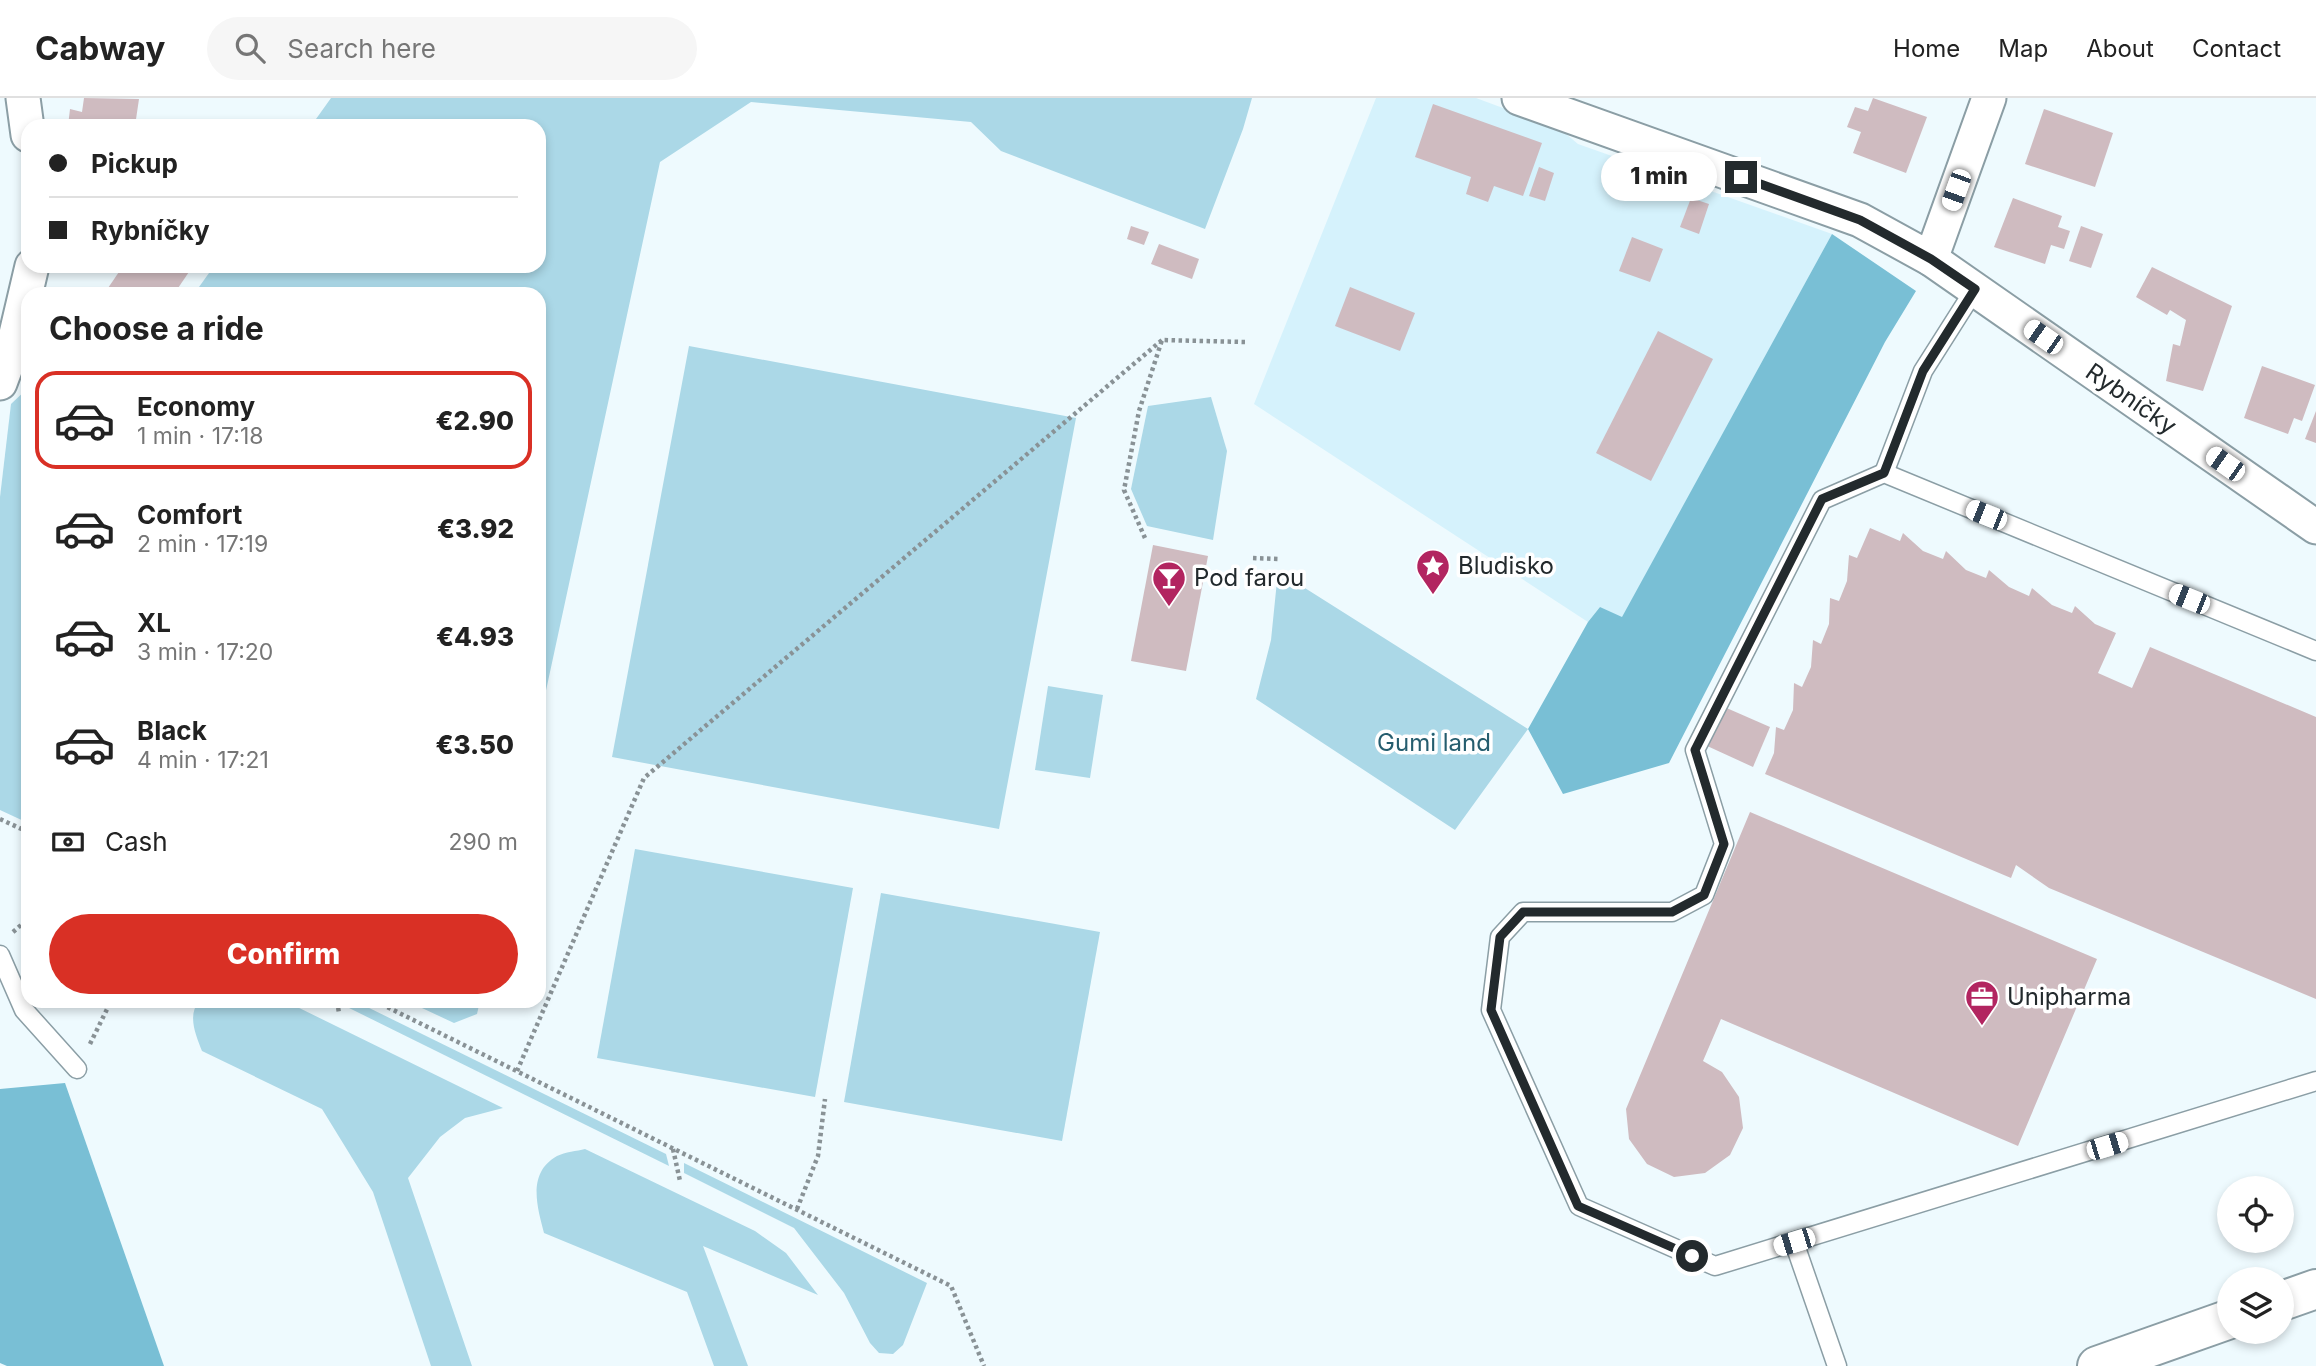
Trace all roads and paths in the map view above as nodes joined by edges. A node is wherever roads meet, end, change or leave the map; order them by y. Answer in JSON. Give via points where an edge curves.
{"nodes":[{"id":1,"x":23,"y":98,"type":"edge"},
{"id":2,"x":1519,"y":98,"type":"edge"},
{"id":3,"x":1989,"y":98,"type":"edge"},
{"id":4,"x":26,"y":119,"type":"edge"},
{"id":5,"x":1931,"y":259,"type":"junction"},
{"id":6,"x":1975,"y":289,"type":"junction"},
{"id":7,"x":21,"y":313,"type":"edge"},
{"id":8,"x":1162,"y":340,"type":"junction"},
{"id":9,"x":1245,"y":342,"type":"dead end"},
{"id":10,"x":0,"y":383,"type":"edge"},
{"id":11,"x":1884,"y":473,"type":"junction"},
{"id":12,"x":2316,"y":527,"type":"edge"},
{"id":13,"x":1145,"y":538,"type":"dead end"},
{"id":14,"x":1253,"y":558,"type":"dead end"},
{"id":15,"x":1278,"y":559,"type":"dead end"},
{"id":16,"x":2316,"y":651,"type":"edge"},
{"id":17,"x":0,"y":819,"type":"edge"},
{"id":18,"x":21,"y":829,"type":"edge"},
{"id":19,"x":0,"y":955,"type":"edge"},
{"id":20,"x":21,"y":1003,"type":"edge"},
{"id":21,"x":546,"y":1004,"type":"edge"},
{"id":22,"x":23,"y":1008,"type":"edge"},
{"id":23,"x":108,"y":1008,"type":"edge"},
{"id":24,"x":338,"y":1008,"type":"edge"},
{"id":25,"x":389,"y":1008,"type":"edge"},
{"id":26,"x":544,"y":1008,"type":"edge"},
{"id":27,"x":339,"y":1013,"type":"dead end"},
{"id":28,"x":78,"y":1069,"type":"joint"},
{"id":29,"x":517,"y":1071,"type":"junction"},
{"id":30,"x":2316,"y":1081,"type":"edge"},
{"id":31,"x":825,"y":1099,"type":"dead end"},
{"id":32,"x":673,"y":1148,"type":"junction"},
{"id":33,"x":680,"y":1181,"type":"dead end"},
{"id":34,"x":797,"y":1209,"type":"junction"},
{"id":35,"x":1794,"y":1242,"type":"junction"},
{"id":36,"x":2316,"y":1289,"type":"edge"},
{"id":37,"x":2294,"y":1297,"type":"edge"},
{"id":38,"x":2217,"y":1324,"type":"edge"},
{"id":39,"x":984,"y":1366,"type":"edge"},
{"id":40,"x":1836,"y":1366,"type":"edge"},
{"id":41,"x":2097,"y":1366,"type":"edge"}],
"edges":[{"from":1,"to":4,"type":"street"},
{"from":2,"to":5,"type":"street","name":"Rybníčky","via":[[1860,220]]},
{"from":3,"to":5,"type":"street"},
{"from":5,"to":6,"type":"street","name":"Rybníčky"},
{"from":6,"to":11,"type":"lane","via":[[1923,371]]},
{"from":6,"to":12,"type":"street","name":"Rybníčky"},
{"from":7,"to":10,"type":"street"},
{"from":8,"to":9,"type":"path"},
{"from":8,"to":13,"type":"path","via":[[1139,411],[1124,490]]},
{"from":8,"to":21,"type":"path","via":[[644,778]]},
{"from":11,"to":16,"type":"lane"},
{"from":11,"to":35,"type":"lane","via":[[1822,499],[1695,750],[1724,844],[1704,895],[1672,912],[1523,912],[1500,937],[1491,1010],[1578,1206],[1714,1266]]},
{"from":14,"to":15,"type":"path"},
{"from":17,"to":18,"type":"path"},
{"from":19,"to":20,"type":"lane"},
{"from":22,"to":28,"type":"lane"},
{"from":23,"to":28,"type":"path"},
{"from":24,"to":27,"type":"path"},
{"from":25,"to":29,"type":"path"},
{"from":26,"to":29,"type":"path"},
{"from":29,"to":32,"type":"path"},
{"from":30,"to":35,"type":"lane"},
{"from":31,"to":34,"type":"path","via":[[818,1156]]},
{"from":32,"to":33,"type":"path"},
{"from":32,"to":34,"type":"path"},
{"from":34,"to":39,"type":"path","via":[[951,1286]]},
{"from":35,"to":40,"type":"lane"},
{"from":36,"to":37,"type":"street"},
{"from":38,"to":41,"type":"street"}]}
